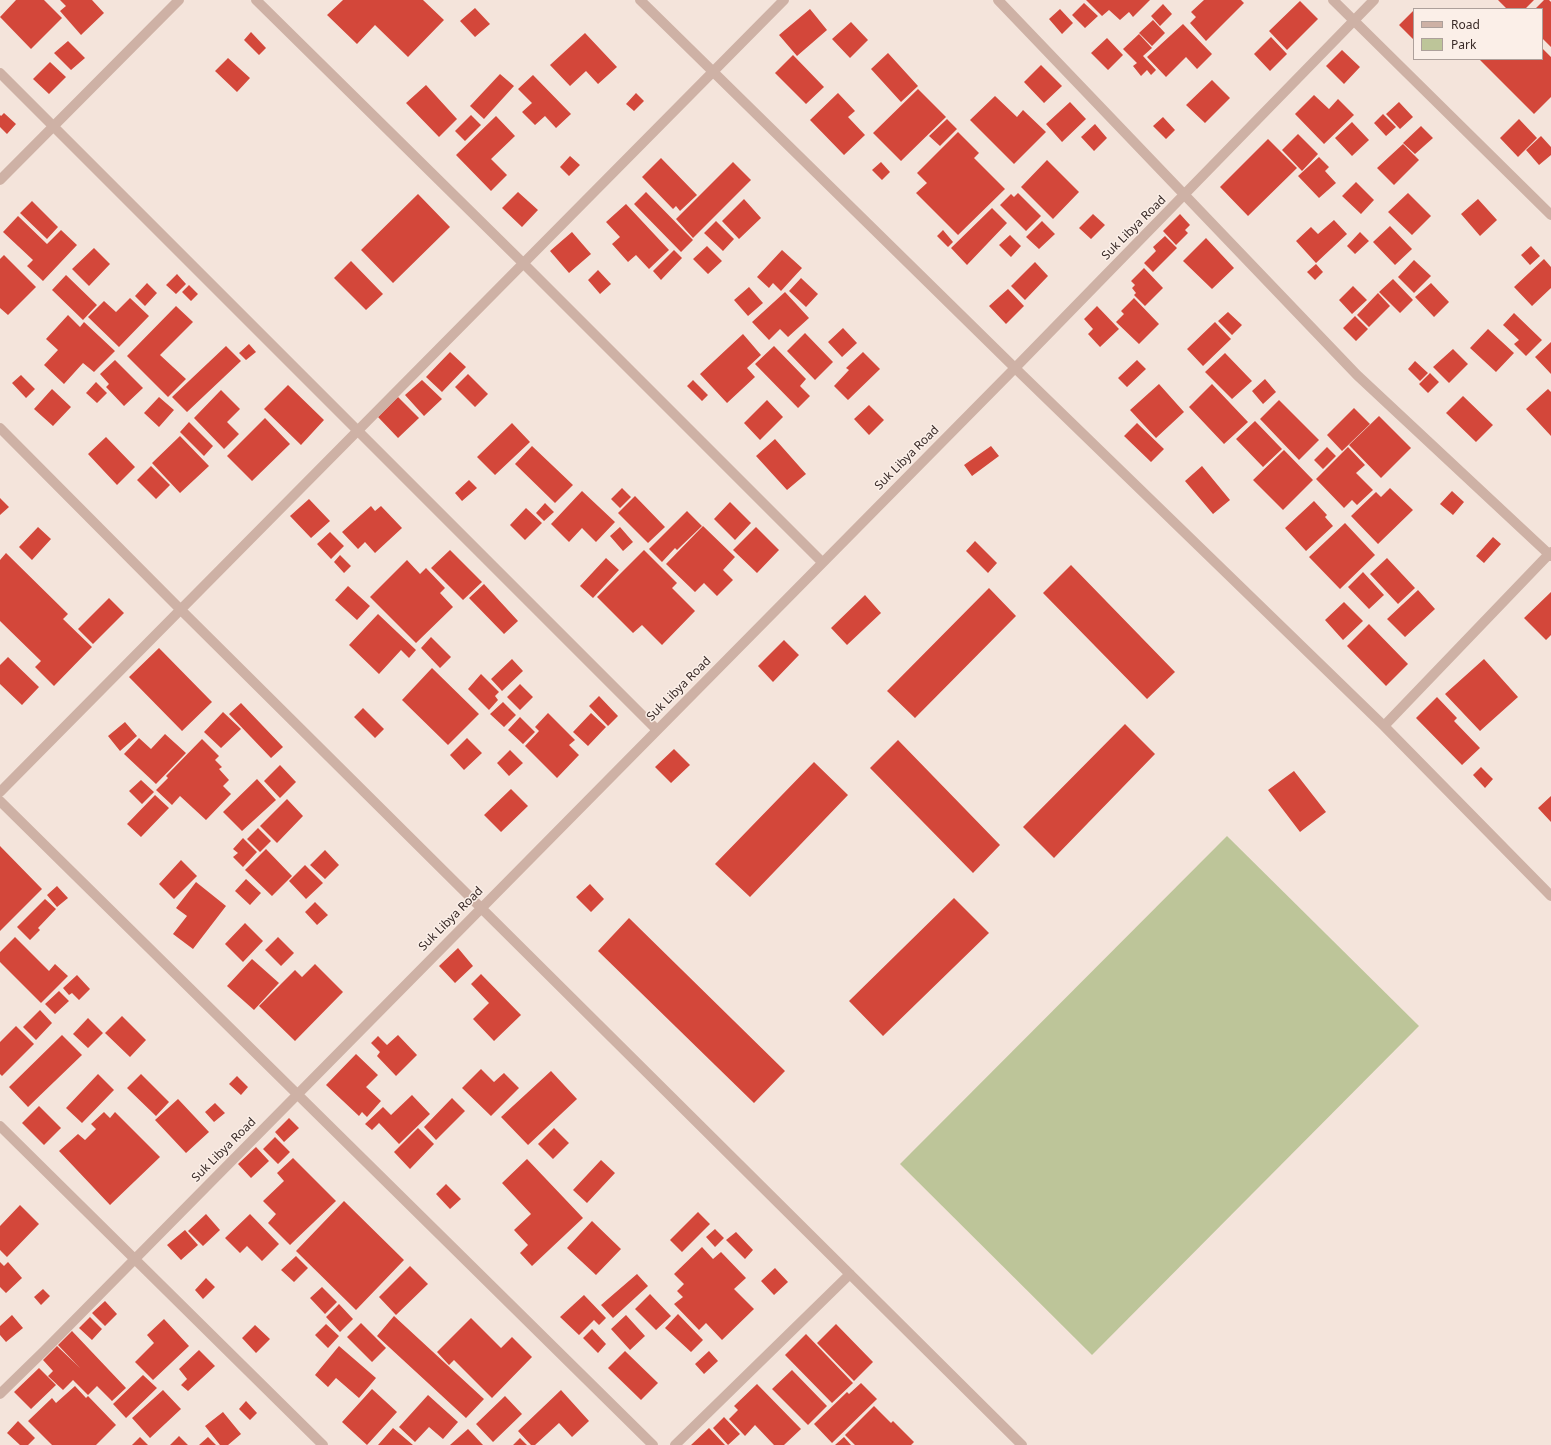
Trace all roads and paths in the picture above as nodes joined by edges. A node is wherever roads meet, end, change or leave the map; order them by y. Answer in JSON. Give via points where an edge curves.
{"nodes":[{"id":1,"x":179,"y":0,"type":"edge"},
{"id":2,"x":256,"y":0,"type":"edge"},
{"id":3,"x":640,"y":0,"type":"edge"},
{"id":4,"x":784,"y":0,"type":"edge"},
{"id":5,"x":998,"y":0,"type":"edge"},
{"id":6,"x":1333,"y":0,"type":"edge"},
{"id":7,"x":1374,"y":0,"type":"edge"},
{"id":8,"x":1354,"y":20,"type":"junction"},
{"id":9,"x":714,"y":72,"type":"junction"},
{"id":10,"x":0,"y":73,"type":"edge"},
{"id":11,"x":53,"y":127,"type":"junction"},
{"id":12,"x":0,"y":180,"type":"edge"},
{"id":13,"x":1184,"y":195,"type":"junction"},
{"id":14,"x":1551,"y":215,"type":"edge"},
{"id":15,"x":524,"y":264,"type":"junction"},
{"id":16,"x":1014,"y":368,"type":"junction"},
{"id":17,"x":0,"y":428,"type":"edge"},
{"id":18,"x":358,"y":430,"type":"junction"},
{"id":19,"x":1550,"y":554,"type":"edge"},
{"id":20,"x":822,"y":562,"type":"junction"},
{"id":21,"x":181,"y":610,"type":"junction"},
{"id":22,"x":1384,"y":726,"type":"junction"},
{"id":23,"x":657,"y":730,"type":"junction"},
{"id":24,"x":0,"y":792,"type":"edge"},
{"id":25,"x":0,"y":801,"type":"edge"},
{"id":26,"x":1551,"y":896,"type":"edge"},
{"id":27,"x":481,"y":908,"type":"junction"},
{"id":28,"x":297,"y":1094,"type":"junction"},
{"id":29,"x":0,"y":1126,"type":"edge"},
{"id":30,"x":135,"y":1259,"type":"junction"},
{"id":31,"x":850,"y":1274,"type":"junction"},
{"id":32,"x":0,"y":1394,"type":"edge"},
{"id":33,"x":323,"y":1445,"type":"edge"},
{"id":34,"x":653,"y":1445,"type":"edge"},
{"id":35,"x":675,"y":1445,"type":"edge"},
{"id":36,"x":1022,"y":1445,"type":"edge"}],
"edges":[{"from":1,"to":11,"type":"street"},
{"from":2,"to":15,"type":"street"},
{"from":3,"to":9,"type":"street"},
{"from":4,"to":9,"type":"street"},
{"from":5,"to":13,"type":"street"},
{"from":6,"to":8,"type":"street"},
{"from":7,"to":8,"type":"street","name":"Suk Libya Road"},
{"from":8,"to":13,"type":"street","name":"Suk Libya Road"},
{"from":8,"to":14,"type":"street"},
{"from":9,"to":15,"type":"street"},
{"from":9,"to":16,"type":"street"},
{"from":10,"to":11,"type":"street"},
{"from":11,"to":12,"type":"street"},
{"from":11,"to":18,"type":"street"},
{"from":13,"to":16,"type":"street","name":"Suk Libya Road"},
{"from":13,"to":19,"type":"street","via":[[1357,375]]},
{"from":15,"to":18,"type":"street"},
{"from":15,"to":20,"type":"street"},
{"from":16,"to":20,"type":"street","name":"Suk Libya Road"},
{"from":16,"to":22,"type":"street"},
{"from":17,"to":21,"type":"street"},
{"from":18,"to":21,"type":"street"},
{"from":18,"to":23,"type":"street"},
{"from":19,"to":22,"type":"street"},
{"from":20,"to":23,"type":"street","name":"Suk Libya Road"},
{"from":21,"to":24,"type":"street"},
{"from":21,"to":27,"type":"street"},
{"from":22,"to":26,"type":"street"},
{"from":23,"to":27,"type":"street","name":"Suk Libya Road"},
{"from":25,"to":28,"type":"street"},
{"from":27,"to":28,"type":"street","name":"Suk Libya Road"},
{"from":27,"to":31,"type":"street"},
{"from":28,"to":30,"type":"street","name":"Suk Libya Road"},
{"from":28,"to":34,"type":"street"},
{"from":29,"to":30,"type":"street"},
{"from":30,"to":32,"type":"street","name":"Suk Libya Road"},
{"from":30,"to":33,"type":"street"},
{"from":31,"to":35,"type":"street"},
{"from":31,"to":36,"type":"street"}]}
